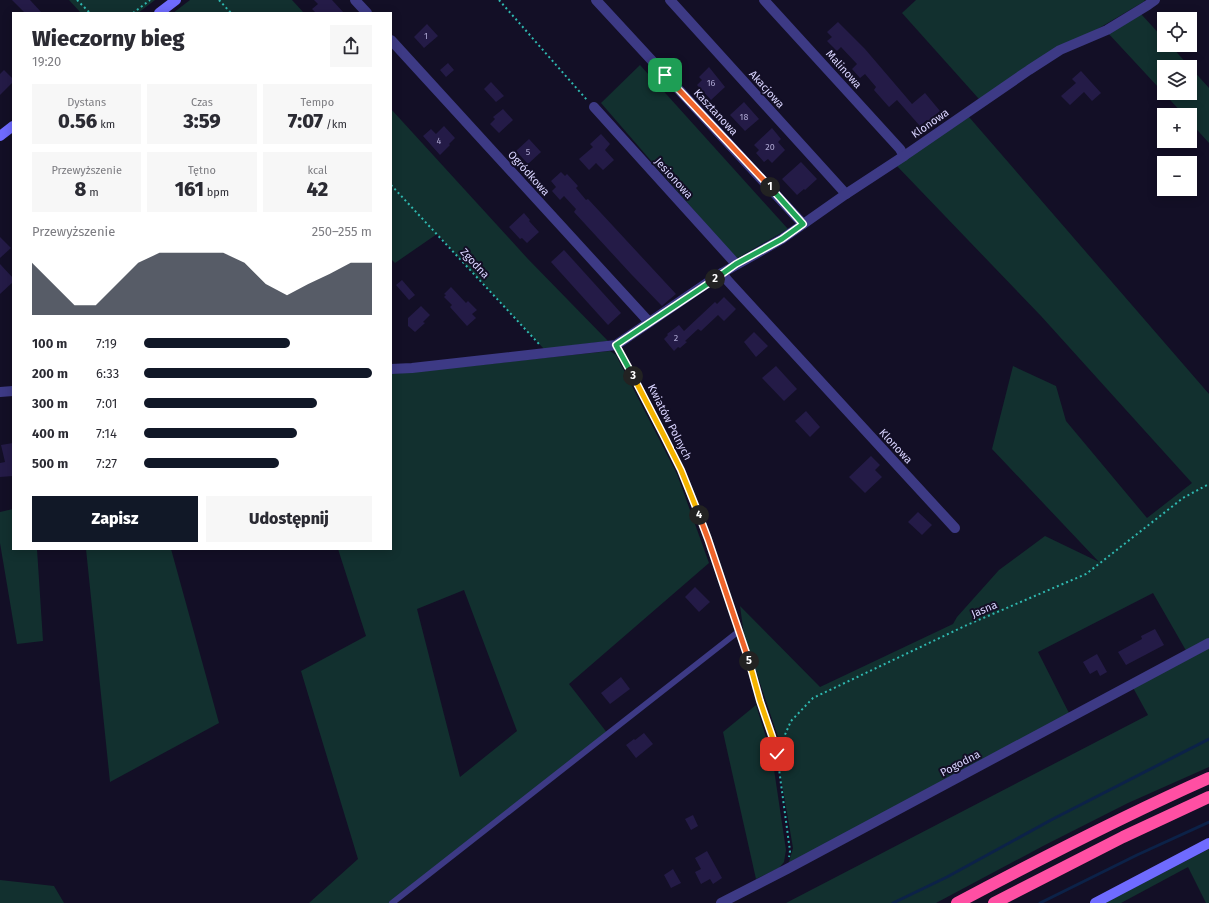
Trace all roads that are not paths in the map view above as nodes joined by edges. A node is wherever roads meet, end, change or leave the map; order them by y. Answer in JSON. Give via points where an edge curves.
{"nodes":[{"id":1,"x":176,"y":0,"type":"edge"},
{"id":2,"x":355,"y":0,"type":"edge"},
{"id":3,"x":596,"y":0,"type":"edge"},
{"id":4,"x":670,"y":0,"type":"edge"},
{"id":5,"x":764,"y":0,"type":"edge"},
{"id":6,"x":1154,"y":0,"type":"edge"},
{"id":7,"x":160,"y":12,"type":"edge"},
{"id":8,"x":366,"y":12,"type":"edge"},
{"id":9,"x":392,"y":41,"type":"edge"},
{"id":10,"x":594,"y":107,"type":"road end"},
{"id":11,"x":12,"y":127,"type":"edge"},
{"id":12,"x":0,"y":136,"type":"edge"},
{"id":13,"x":904,"y":156,"type":"junction"},
{"id":14,"x":846,"y":194,"type":"junction"},
{"id":15,"x":803,"y":224,"type":"junction"},
{"id":16,"x":736,"y":264,"type":"junction"},
{"id":17,"x":722,"y":273,"type":"junction"},
{"id":18,"x":649,"y":322,"type":"junction"},
{"id":19,"x":392,"y":369,"type":"edge"},
{"id":20,"x":12,"y":390,"type":"edge"},
{"id":21,"x":0,"y":392,"type":"edge"},
{"id":22,"x":955,"y":528,"type":"dead end"},
{"id":23,"x":739,"y":631,"type":"road end"},
{"id":24,"x":1209,"y":643,"type":"edge"},
{"id":25,"x":1209,"y":778,"type":"edge"},
{"id":26,"x":1209,"y":797,"type":"edge"},
{"id":27,"x":1209,"y":843,"type":"edge"},
{"id":28,"x":392,"y":903,"type":"edge"},
{"id":29,"x":721,"y":903,"type":"edge"},
{"id":30,"x":957,"y":903,"type":"edge"},
{"id":31,"x":994,"y":903,"type":"edge"},
{"id":32,"x":1095,"y":903,"type":"edge"}],
"edges":[{"from":1,"to":7,"type":"street"},
{"from":2,"to":8,"type":"street"},
{"from":3,"to":15,"type":"street","name":"Kasztanowa"},
{"from":4,"to":14,"type":"street","name":"Akacjowa"},
{"from":5,"to":13,"type":"street","name":"Malinowa"},
{"from":6,"to":13,"type":"street","name":"Klonowa","via":[[1106,30],[1060,50]]},
{"from":9,"to":18,"type":"street","name":"Ogródkowa"},
{"from":10,"to":16,"type":"street","name":"Jesionowa"},
{"from":11,"to":12,"type":"street"},
{"from":13,"to":14,"type":"street","name":"Klonowa"},
{"from":14,"to":15,"type":"street","name":"Klonowa"},
{"from":15,"to":16,"type":"street","name":"Klonowa","via":[[782,239]]},
{"from":16,"to":17,"type":"street","name":"Klonowa"},
{"from":17,"to":18,"type":"street","name":"Klonowa"},
{"from":17,"to":22,"type":"street","name":"Klonowa"},
{"from":18,"to":19,"type":"street","name":"Klonowa","via":[[616,345]]},
{"from":20,"to":21,"type":"street"},
{"from":23,"to":28,"type":"lane"},
{"from":24,"to":29,"type":"street","name":"Pogodna"},
{"from":25,"to":30,"type":"highway","via":[[1096,831]]},
{"from":26,"to":31,"type":"highway","via":[[1123,837]]},
{"from":27,"to":32,"type":"street"}]}
